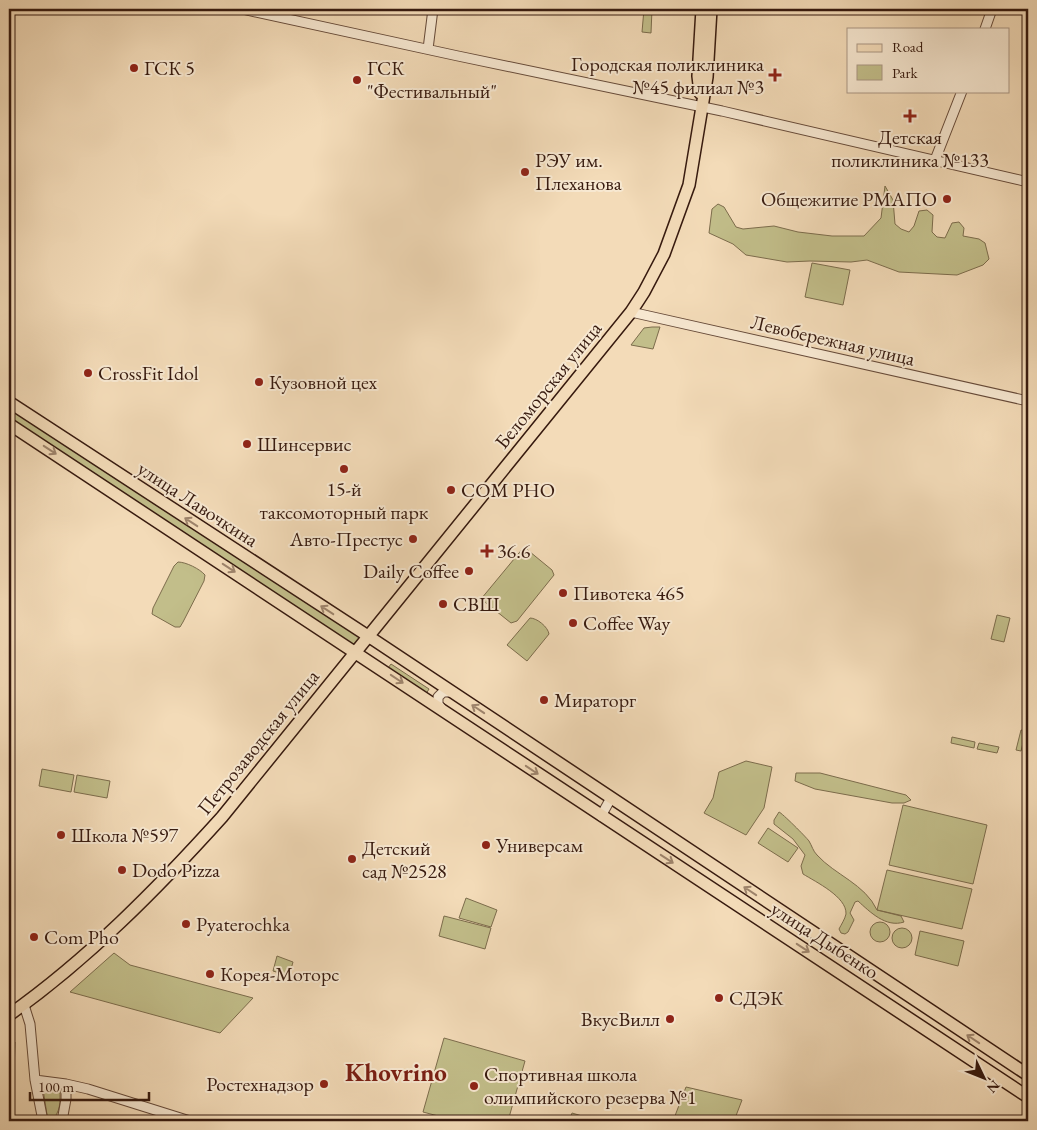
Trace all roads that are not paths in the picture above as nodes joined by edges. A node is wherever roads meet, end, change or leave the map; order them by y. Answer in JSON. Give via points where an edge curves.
{"nodes":[{"id":1,"x":242,"y":9,"type":"edge"},
{"id":2,"x":433,"y":9,"type":"edge"},
{"id":3,"x":702,"y":9,"type":"edge"},
{"id":4,"x":711,"y":9,"type":"edge"},
{"id":5,"x":992,"y":9,"type":"edge"},
{"id":6,"x":985,"y":28,"type":"edge"},
{"id":7,"x":428,"y":49,"type":"junction"},
{"id":8,"x":962,"y":92,"type":"edge"},
{"id":9,"x":701,"y":108,"type":"junction"},
{"id":10,"x":935,"y":160,"type":"junction"},
{"id":11,"x":1028,"y":182,"type":"edge"},
{"id":12,"x":631,"y":312,"type":"junction"},
{"id":13,"x":1028,"y":401,"type":"edge"},
{"id":14,"x":9,"y":402,"type":"edge"},
{"id":15,"x":9,"y":424,"type":"edge"},
{"id":16,"x":368,"y":636,"type":"junction"},
{"id":17,"x":356,"y":652,"type":"junction"},
{"id":18,"x":453,"y":692,"type":"junction"},
{"id":19,"x":442,"y":709,"type":"junction"},
{"id":20,"x":611,"y":798,"type":"junction"},
{"id":21,"x":601,"y":816,"type":"junction"},
{"id":22,"x":24,"y":1005,"type":"junction"},
{"id":23,"x":9,"y":1015,"type":"edge"},
{"id":24,"x":1028,"y":1075,"type":"edge"},
{"id":25,"x":35,"y":1080,"type":"junction"},
{"id":26,"x":66,"y":1084,"type":"junction"},
{"id":27,"x":1028,"y":1096,"type":"edge"},
{"id":28,"x":43,"y":1121,"type":"edge"},
{"id":29,"x":62,"y":1121,"type":"edge"},
{"id":30,"x":190,"y":1121,"type":"edge"}],
"edges":[{"from":1,"to":7,"type":"street"},
{"from":2,"to":7,"type":"street"},
{"from":3,"to":9,"type":"main road","name":"Беломорская улица","via":[[698,76]]},
{"from":4,"to":9,"type":"main road","name":"Беломорская улица","via":[[707,77]]},
{"from":5,"to":6,"type":"street"},
{"from":7,"to":9,"type":"street"},
{"from":8,"to":10,"type":"street"},
{"from":9,"to":10,"type":"street"},
{"from":9,"to":12,"type":"main road","name":"Беломорская улица","via":[[693,169],[684,203],[664,254]]},
{"from":10,"to":11,"type":"street"},
{"from":12,"to":13,"type":"street","name":"Левобережная улица"},
{"from":12,"to":16,"type":"main road","name":"Беломорская улица"},
{"from":16,"to":14,"type":"main road","name":"улица Лавочкина","one_way":true},
{"from":15,"to":17,"type":"main road","name":"улица Лавочкина","one_way":true},
{"from":16,"to":17,"type":"main road","name":"Беломорская улица"},
{"from":16,"to":18,"type":"main road","name":"улица Дыбенко"},
{"from":17,"to":19,"type":"main road","name":"улица Дыбенко","one_way":true},
{"from":17,"to":22,"type":"main road","name":"Петрозаводская улица","via":[[222,817],[166,879]]},
{"from":18,"to":19,"type":"street","via":[[440,694],[437,700]]},
{"from":20,"to":18,"type":"main road","name":"улица Дыбенко","one_way":true},
{"from":19,"to":21,"type":"main road","name":"улица Дыбенко","one_way":true},
{"from":20,"to":21,"type":"street"},
{"from":24,"to":20,"type":"main road","name":"улица Дыбенко","one_way":true},
{"from":21,"to":27,"type":"main road","name":"улица Дыбенко","one_way":true},
{"from":22,"to":23,"type":"main road","name":"Петрозаводская улица"},
{"from":22,"to":25,"type":"street","via":[[30,1024]]},
{"from":25,"to":26,"type":"street"},
{"from":25,"to":28,"type":"street"},
{"from":26,"to":29,"type":"street"},
{"from":26,"to":30,"type":"street"}]}
